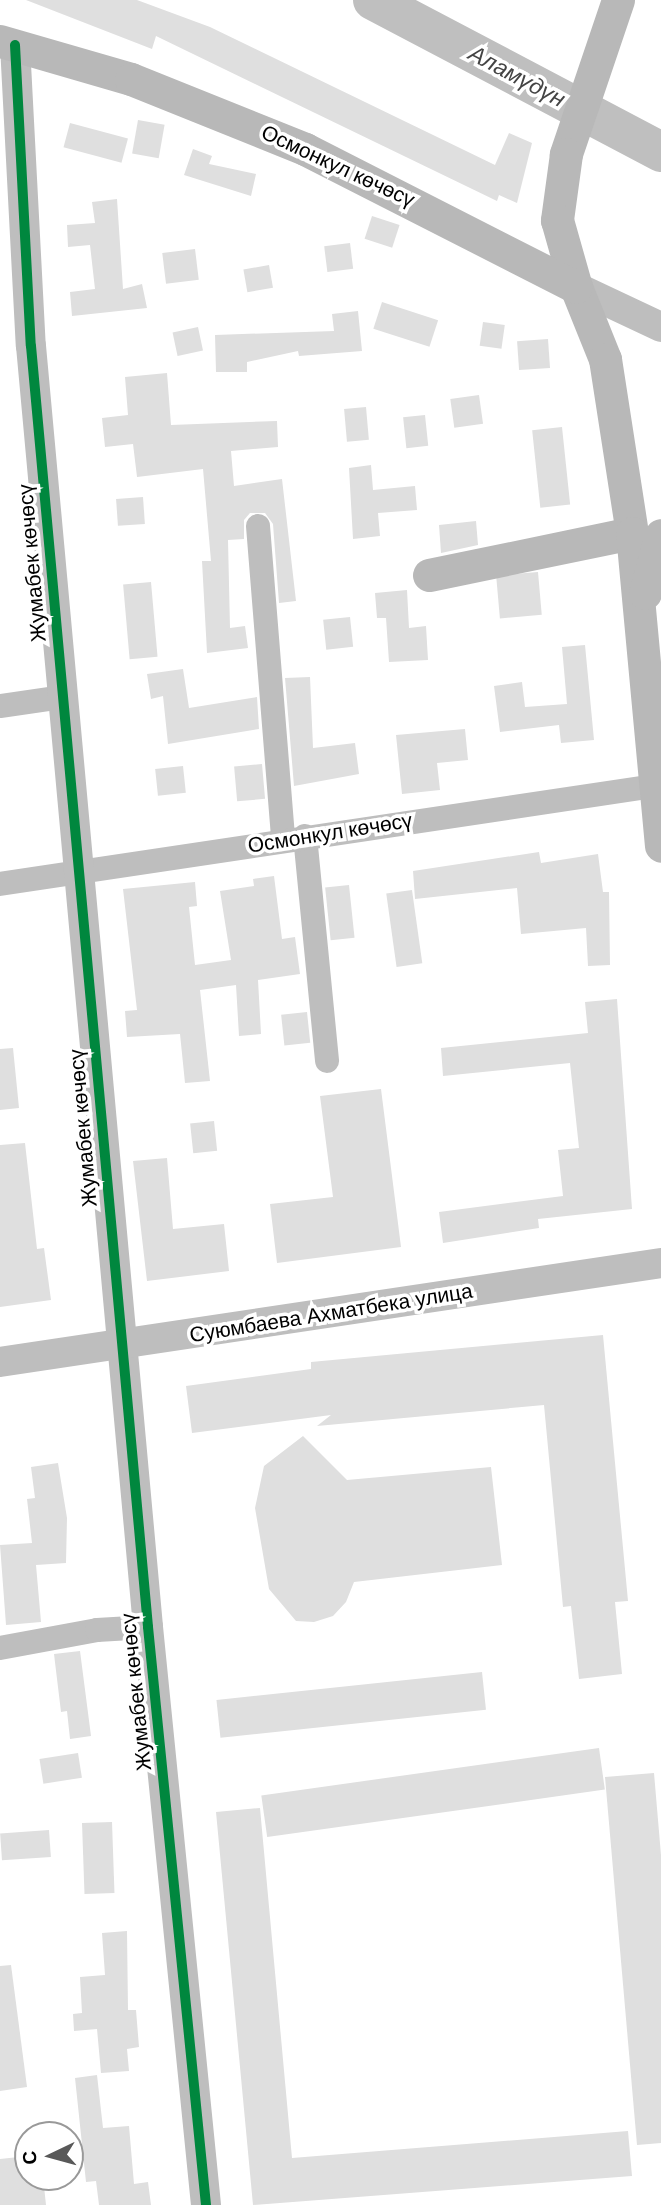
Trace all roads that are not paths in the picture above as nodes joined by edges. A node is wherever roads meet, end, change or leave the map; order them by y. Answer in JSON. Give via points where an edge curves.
{"nodes":[{"id":1,"x":613,"y":15,"type":"edge"},
{"id":2,"x":8,"y":43,"type":"edge"},
{"id":3,"x":576,"y":287,"type":"junction"},
{"id":4,"x":661,"y":327,"type":"edge"},
{"id":5,"x":258,"y":526,"type":"dead end"},
{"id":6,"x":647,"y":534,"type":"edge"},
{"id":7,"x":429,"y":575,"type":"dead end"},
{"id":8,"x":63,"y":697,"type":"junction"},
{"id":9,"x":0,"y":706,"type":"edge"},
{"id":10,"x":658,"y":785,"type":"edge"},
{"id":11,"x":294,"y":838,"type":"junction"},
{"id":12,"x":661,"y":846,"type":"edge"},
{"id":13,"x":79,"y":873,"type":"junction"},
{"id":14,"x":0,"y":884,"type":"edge"},
{"id":15,"x":327,"y":1061,"type":"dead end"},
{"id":16,"x":661,"y":1263,"type":"edge"},
{"id":17,"x":121,"y":1344,"type":"junction"},
{"id":18,"x":0,"y":1362,"type":"edge"},
{"id":19,"x":148,"y":1627,"type":"junction"},
{"id":20,"x":0,"y":1648,"type":"edge"},
{"id":21,"x":206,"y":2205,"type":"edge"}],
"edges":[{"from":1,"to":3,"type":"main road","via":[[566,154],[557,220]]},
{"from":2,"to":3,"type":"main road","name":"Осмонкул көчөсү","via":[[131,79],[305,149]]},
{"from":2,"to":8,"type":"street","name":"Жумабек көчөсү"},
{"from":3,"to":4,"type":"street","name":"Осмонкул көчөсү"},
{"from":3,"to":6,"type":"main road","via":[[605,359]]},
{"from":5,"to":11,"type":"street"},
{"from":6,"to":7,"type":"main road"},
{"from":6,"to":10,"type":"main road","via":[[640,613]]},
{"from":8,"to":9,"type":"street"},
{"from":8,"to":13,"type":"street","name":"Жумабек көчөсү"},
{"from":10,"to":11,"type":"street","name":"Осмонкул көчөсү"},
{"from":10,"to":12,"type":"main road"},
{"from":11,"to":13,"type":"street","name":"Осмонкул көчөсү"},
{"from":11,"to":15,"type":"street"},
{"from":13,"to":14,"type":"street","name":"Осмонкул көчөсү"},
{"from":13,"to":17,"type":"street","name":"Жумабек көчөсү"},
{"from":16,"to":17,"type":"street","name":"Суюмбаева Ахматбека улица"},
{"from":17,"to":18,"type":"street","name":"Суюмбаева Ахматбека улица"},
{"from":17,"to":19,"type":"street","name":"Жумабек көчөсү"},
{"from":19,"to":20,"type":"street","via":[[97,1630]]},
{"from":19,"to":21,"type":"street","name":"Жумабек көчөсү"}]}
